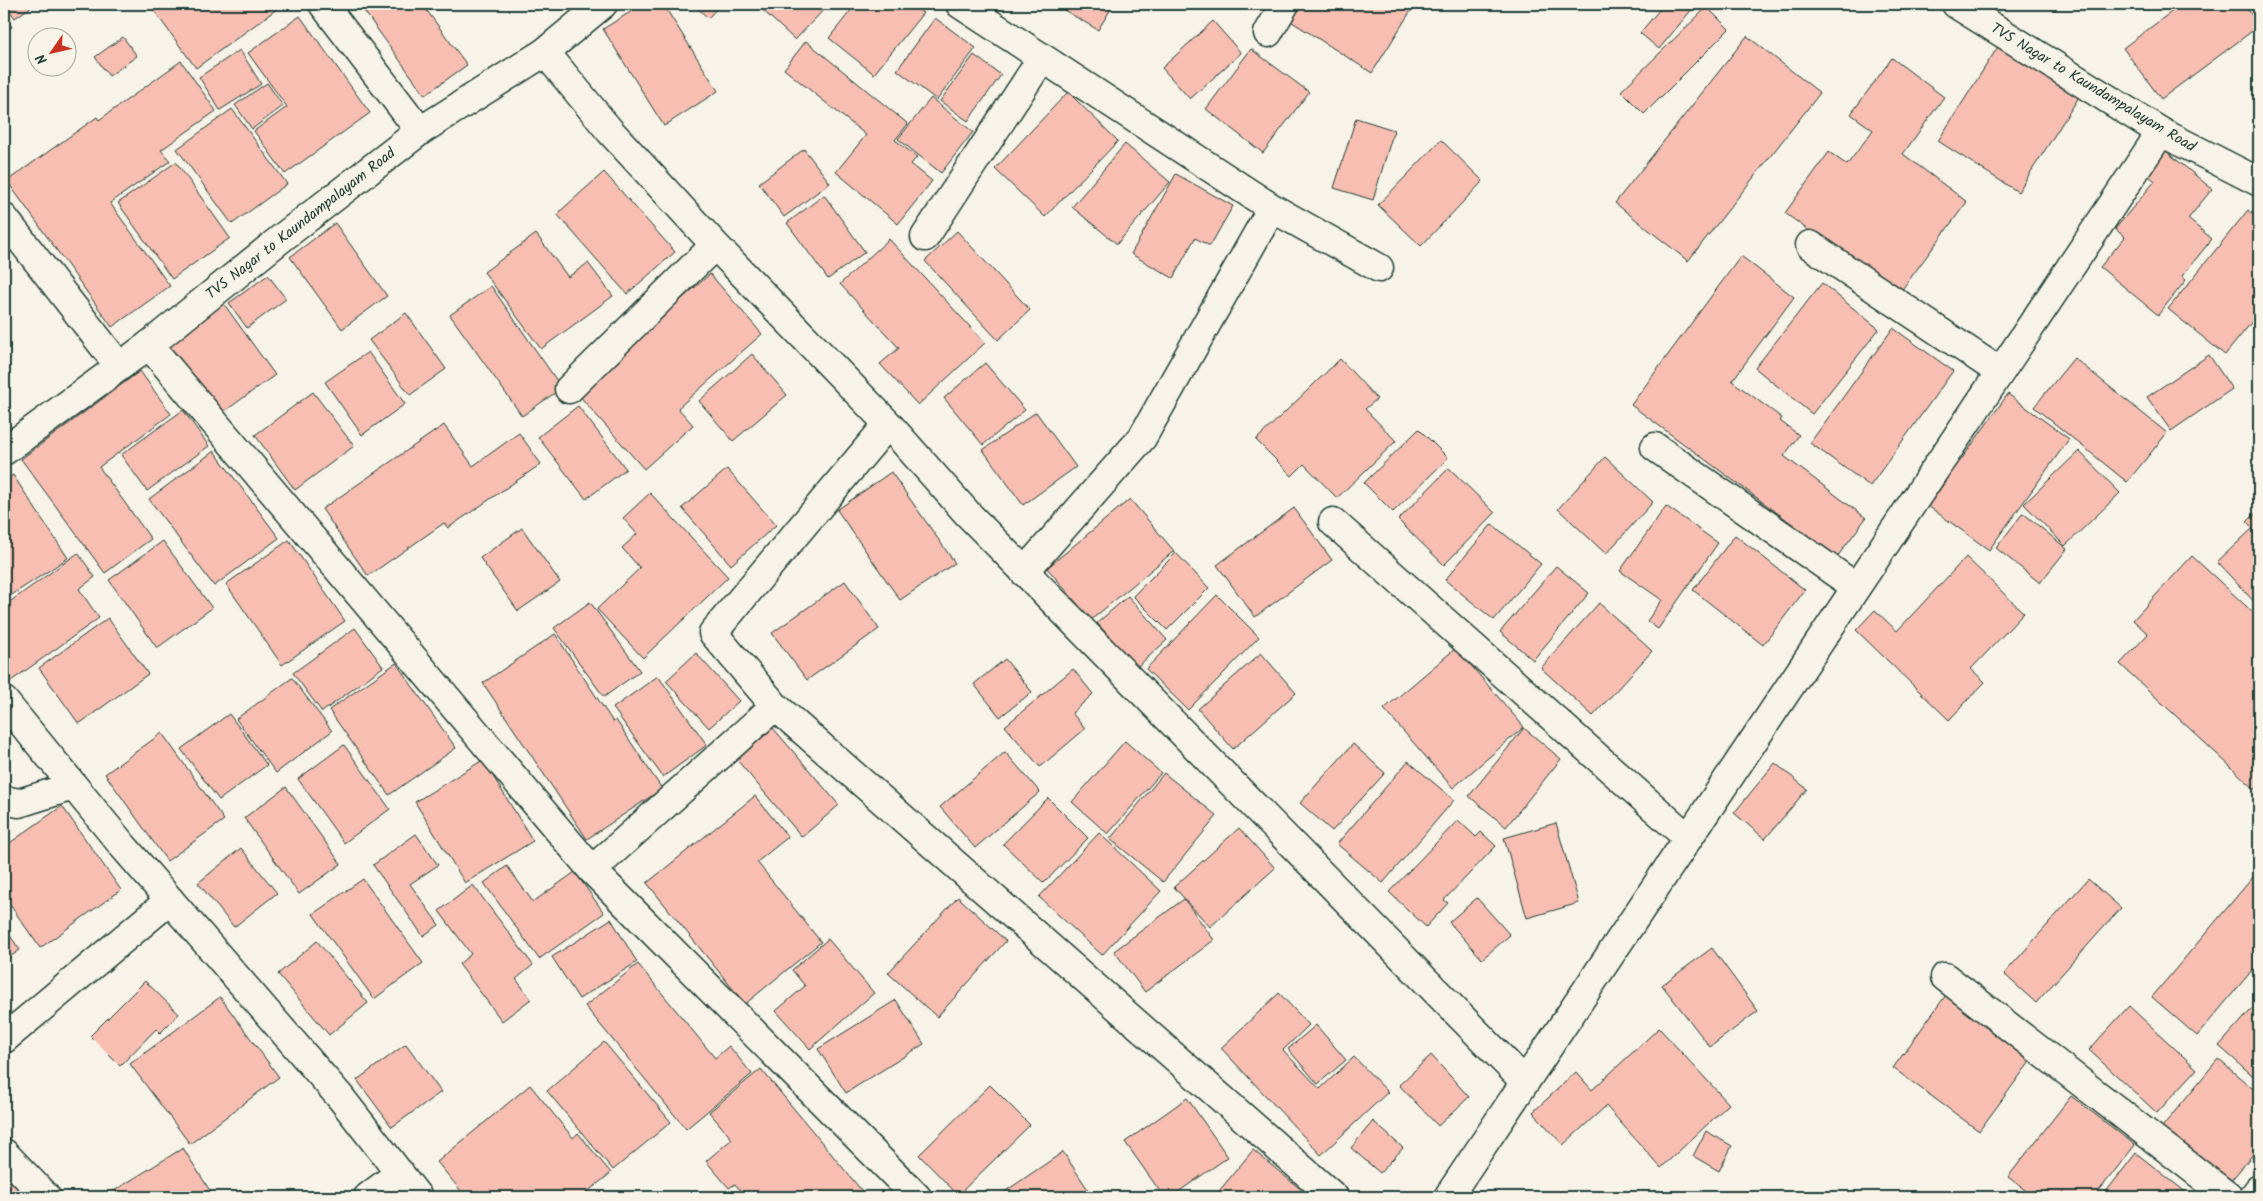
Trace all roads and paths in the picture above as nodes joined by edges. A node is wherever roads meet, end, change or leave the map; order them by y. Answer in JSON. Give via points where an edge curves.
{"nodes":[{"id":1,"x":323,"y":4,"type":"edge"},
{"id":2,"x":603,"y":4,"type":"edge"},
{"id":3,"x":960,"y":4,"type":"edge"},
{"id":4,"x":1286,"y":4,"type":"edge"},
{"id":5,"x":1956,"y":4,"type":"edge"},
{"id":6,"x":1268,"y":33,"type":"dead end"},
{"id":7,"x":545,"y":52,"type":"junction"},
{"id":8,"x":1042,"y":58,"type":"junction"},
{"id":9,"x":420,"y":131,"type":"junction"},
{"id":10,"x":2161,"y":132,"type":"junction"},
{"id":11,"x":2259,"y":182,"type":"edge"},
{"id":12,"x":1272,"y":208,"type":"junction"},
{"id":13,"x":4,"y":218,"type":"edge"},
{"id":14,"x":925,"y":237,"type":"dead end"},
{"id":15,"x":715,"y":245,"type":"junction"},
{"id":16,"x":1810,"y":245,"type":"dead end"},
{"id":17,"x":1379,"y":268,"type":"dead end"},
{"id":18,"x":149,"y":345,"type":"junction"},
{"id":19,"x":119,"y":366,"type":"junction"},
{"id":20,"x":2000,"y":372,"type":"junction"},
{"id":21,"x":569,"y":389,"type":"dead end"},
{"id":22,"x":888,"y":424,"type":"junction"},
{"id":23,"x":1655,"y":447,"type":"dead end"},
{"id":24,"x":4,"y":451,"type":"edge"},
{"id":25,"x":1333,"y":522,"type":"dead end"},
{"id":26,"x":1024,"y":572,"type":"junction"},
{"id":27,"x":1856,"y":587,"type":"junction"},
{"id":28,"x":4,"y":701,"type":"edge"},
{"id":29,"x":775,"y":706,"type":"junction"},
{"id":30,"x":73,"y":786,"type":"junction"},
{"id":31,"x":4,"y":800,"type":"edge"},
{"id":32,"x":1688,"y":838,"type":"junction"},
{"id":33,"x":592,"y":870,"type":"junction"},
{"id":34,"x":170,"y":900,"type":"junction"},
{"id":35,"x":1945,"y":977,"type":"dead end"},
{"id":36,"x":4,"y":1039,"type":"edge"},
{"id":37,"x":1525,"y":1082,"type":"junction"},
{"id":38,"x":4,"y":1153,"type":"edge"},
{"id":39,"x":400,"y":1173,"type":"junction"},
{"id":40,"x":2259,"y":1189,"type":"edge"},
{"id":41,"x":46,"y":1197,"type":"edge"},
{"id":42,"x":368,"y":1197,"type":"edge"},
{"id":43,"x":418,"y":1197,"type":"edge"},
{"id":44,"x":917,"y":1197,"type":"edge"},
{"id":45,"x":1334,"y":1197,"type":"edge"},
{"id":46,"x":1448,"y":1197,"type":"edge"},
{"id":47,"x":2229,"y":1197,"type":"edge"},
{"id":48,"x":2252,"y":1197,"type":"edge"}],
"edges":[{"from":1,"to":9,"type":"street"},
{"from":2,"to":7,"type":"street","name":"TVS Nagar to Kaundampalayam Road"},
{"from":3,"to":8,"type":"street"},
{"from":4,"to":6,"type":"street"},
{"from":5,"to":10,"type":"street","name":"TVS Nagar to Kaundampalayam Road"},
{"from":7,"to":9,"type":"street","name":"TVS Nagar to Kaundampalayam Road"},
{"from":7,"to":15,"type":"street","via":[[610,132]]},
{"from":8,"to":12,"type":"street"},
{"from":8,"to":14,"type":"street"},
{"from":9,"to":18,"type":"street","name":"TVS Nagar to Kaundampalayam Road"},
{"from":10,"to":11,"type":"street","name":"TVS Nagar to Kaundampalayam Road"},
{"from":10,"to":20,"type":"street"},
{"from":12,"to":17,"type":"street"},
{"from":12,"to":26,"type":"street","via":[[1142,438]]},
{"from":13,"to":19,"type":"street"},
{"from":15,"to":21,"type":"street"},
{"from":15,"to":22,"type":"street"},
{"from":16,"to":20,"type":"street"},
{"from":18,"to":19,"type":"street","name":"TVS Nagar to Kaundampalayam Road"},
{"from":18,"to":33,"type":"street"},
{"from":19,"to":24,"type":"street","name":"TVS Nagar to Kaundampalayam Road"},
{"from":20,"to":27,"type":"street"},
{"from":22,"to":26,"type":"street"},
{"from":22,"to":29,"type":"street","via":[[713,633]]},
{"from":23,"to":27,"type":"street"},
{"from":25,"to":32,"type":"street"},
{"from":26,"to":37,"type":"street"},
{"from":27,"to":32,"type":"street"},
{"from":28,"to":30,"type":"street"},
{"from":29,"to":33,"type":"street"},
{"from":29,"to":45,"type":"street"},
{"from":30,"to":31,"type":"street","via":[[19,803]]},
{"from":30,"to":34,"type":"street"},
{"from":32,"to":37,"type":"street"},
{"from":33,"to":44,"type":"street"},
{"from":34,"to":36,"type":"street"},
{"from":34,"to":39,"type":"street","via":[[341,1098]]},
{"from":35,"to":47,"type":"street"},
{"from":37,"to":46,"type":"street"},
{"from":38,"to":41,"type":"street"},
{"from":39,"to":42,"type":"street"},
{"from":39,"to":43,"type":"street"},
{"from":40,"to":48,"type":"street"}]}
